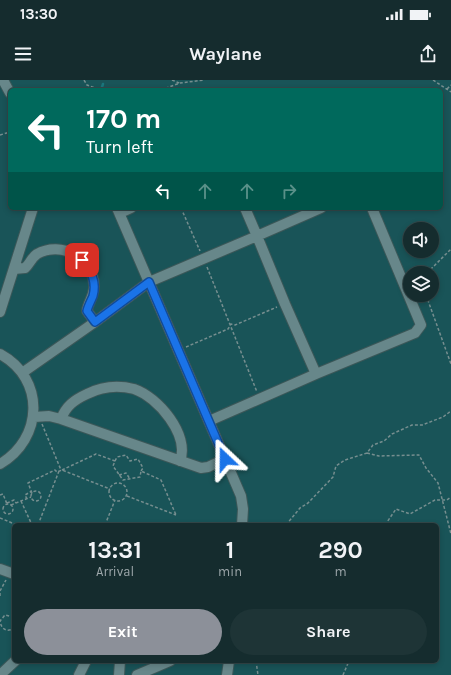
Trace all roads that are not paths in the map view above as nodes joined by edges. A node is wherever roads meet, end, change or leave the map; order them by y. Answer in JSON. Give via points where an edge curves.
{"nodes":[{"id":1,"x":3,"y":80,"type":"edge"},
{"id":2,"x":8,"y":89,"type":"edge"},
{"id":3,"x":31,"y":210,"type":"edge"},
{"id":4,"x":246,"y":210,"type":"edge"},
{"id":5,"x":317,"y":210,"type":"edge"},
{"id":6,"x":373,"y":210,"type":"edge"},
{"id":7,"x":118,"y":211,"type":"edge"},
{"id":8,"x":257,"y":236,"type":"junction"},
{"id":9,"x":14,"y":269,"type":"junction"},
{"id":10,"x":149,"y":282,"type":"junction"},
{"id":11,"x":0,"y":312,"type":"edge"},
{"id":12,"x":95,"y":322,"type":"junction"},
{"id":13,"x":0,"y":354,"type":"edge"},
{"id":14,"x":22,"y":373,"type":"junction"},
{"id":15,"x":316,"y":374,"type":"junction"},
{"id":16,"x":37,"y":416,"type":"junction"},
{"id":17,"x":61,"y":419,"type":"junction"},
{"id":18,"x":209,"y":422,"type":"junction"},
{"id":19,"x":225,"y":459,"type":"junction"},
{"id":20,"x":180,"y":461,"type":"junction"},
{"id":21,"x":0,"y":464,"type":"edge"},
{"id":22,"x":242,"y":523,"type":"edge"},
{"id":23,"x":13,"y":663,"type":"edge"},
{"id":24,"x":85,"y":663,"type":"edge"},
{"id":25,"x":120,"y":663,"type":"edge"},
{"id":26,"x":165,"y":663,"type":"edge"},
{"id":27,"x":229,"y":663,"type":"edge"},
{"id":28,"x":0,"y":675,"type":"edge"},
{"id":29,"x":79,"y":675,"type":"edge"},
{"id":30,"x":119,"y":675,"type":"edge"},
{"id":31,"x":137,"y":675,"type":"edge"},
{"id":32,"x":227,"y":675,"type":"edge"}],
"edges":[{"from":1,"to":2,"type":"lane"},
{"from":3,"to":9,"type":"lane"},
{"from":4,"to":8,"type":"lane"},
{"from":5,"to":8,"type":"lane"},
{"from":6,"to":15,"type":"lane","via":[[419,318],[420,328],[415,333]]},
{"from":7,"to":10,"type":"lane"},
{"from":8,"to":10,"type":"lane"},
{"from":8,"to":15,"type":"lane"},
{"from":9,"to":11,"type":"lane"},
{"from":9,"to":12,"type":"lane","via":[[25,268],[35,255],[46,251],[60,250],[76,255],[93,276],[94,294],[87,311]]},
{"from":10,"to":12,"type":"lane"},
{"from":10,"to":18,"type":"lane"},
{"from":12,"to":14,"type":"lane"},
{"from":13,"to":14,"type":"lane"},
{"from":14,"to":16,"type":"lane"},
{"from":15,"to":18,"type":"lane"},
{"from":16,"to":17,"type":"lane"},
{"from":16,"to":21,"type":"lane","via":[[24,442],[15,453]]},
{"from":17,"to":20,"type":"lane"},
{"from":17,"to":20,"type":"lane","via":[[71,403],[93,391],[116,387],[137,390],[155,402],[169,418],[180,443]]},
{"from":18,"to":19,"type":"lane"},
{"from":19,"to":20,"type":"lane","via":[[203,468]]},
{"from":19,"to":22,"type":"lane","via":[[242,500]]},
{"from":23,"to":28,"type":"lane"},
{"from":24,"to":29,"type":"lane"},
{"from":25,"to":30,"type":"lane"},
{"from":26,"to":31,"type":"lane"},
{"from":27,"to":32,"type":"lane"}]}
